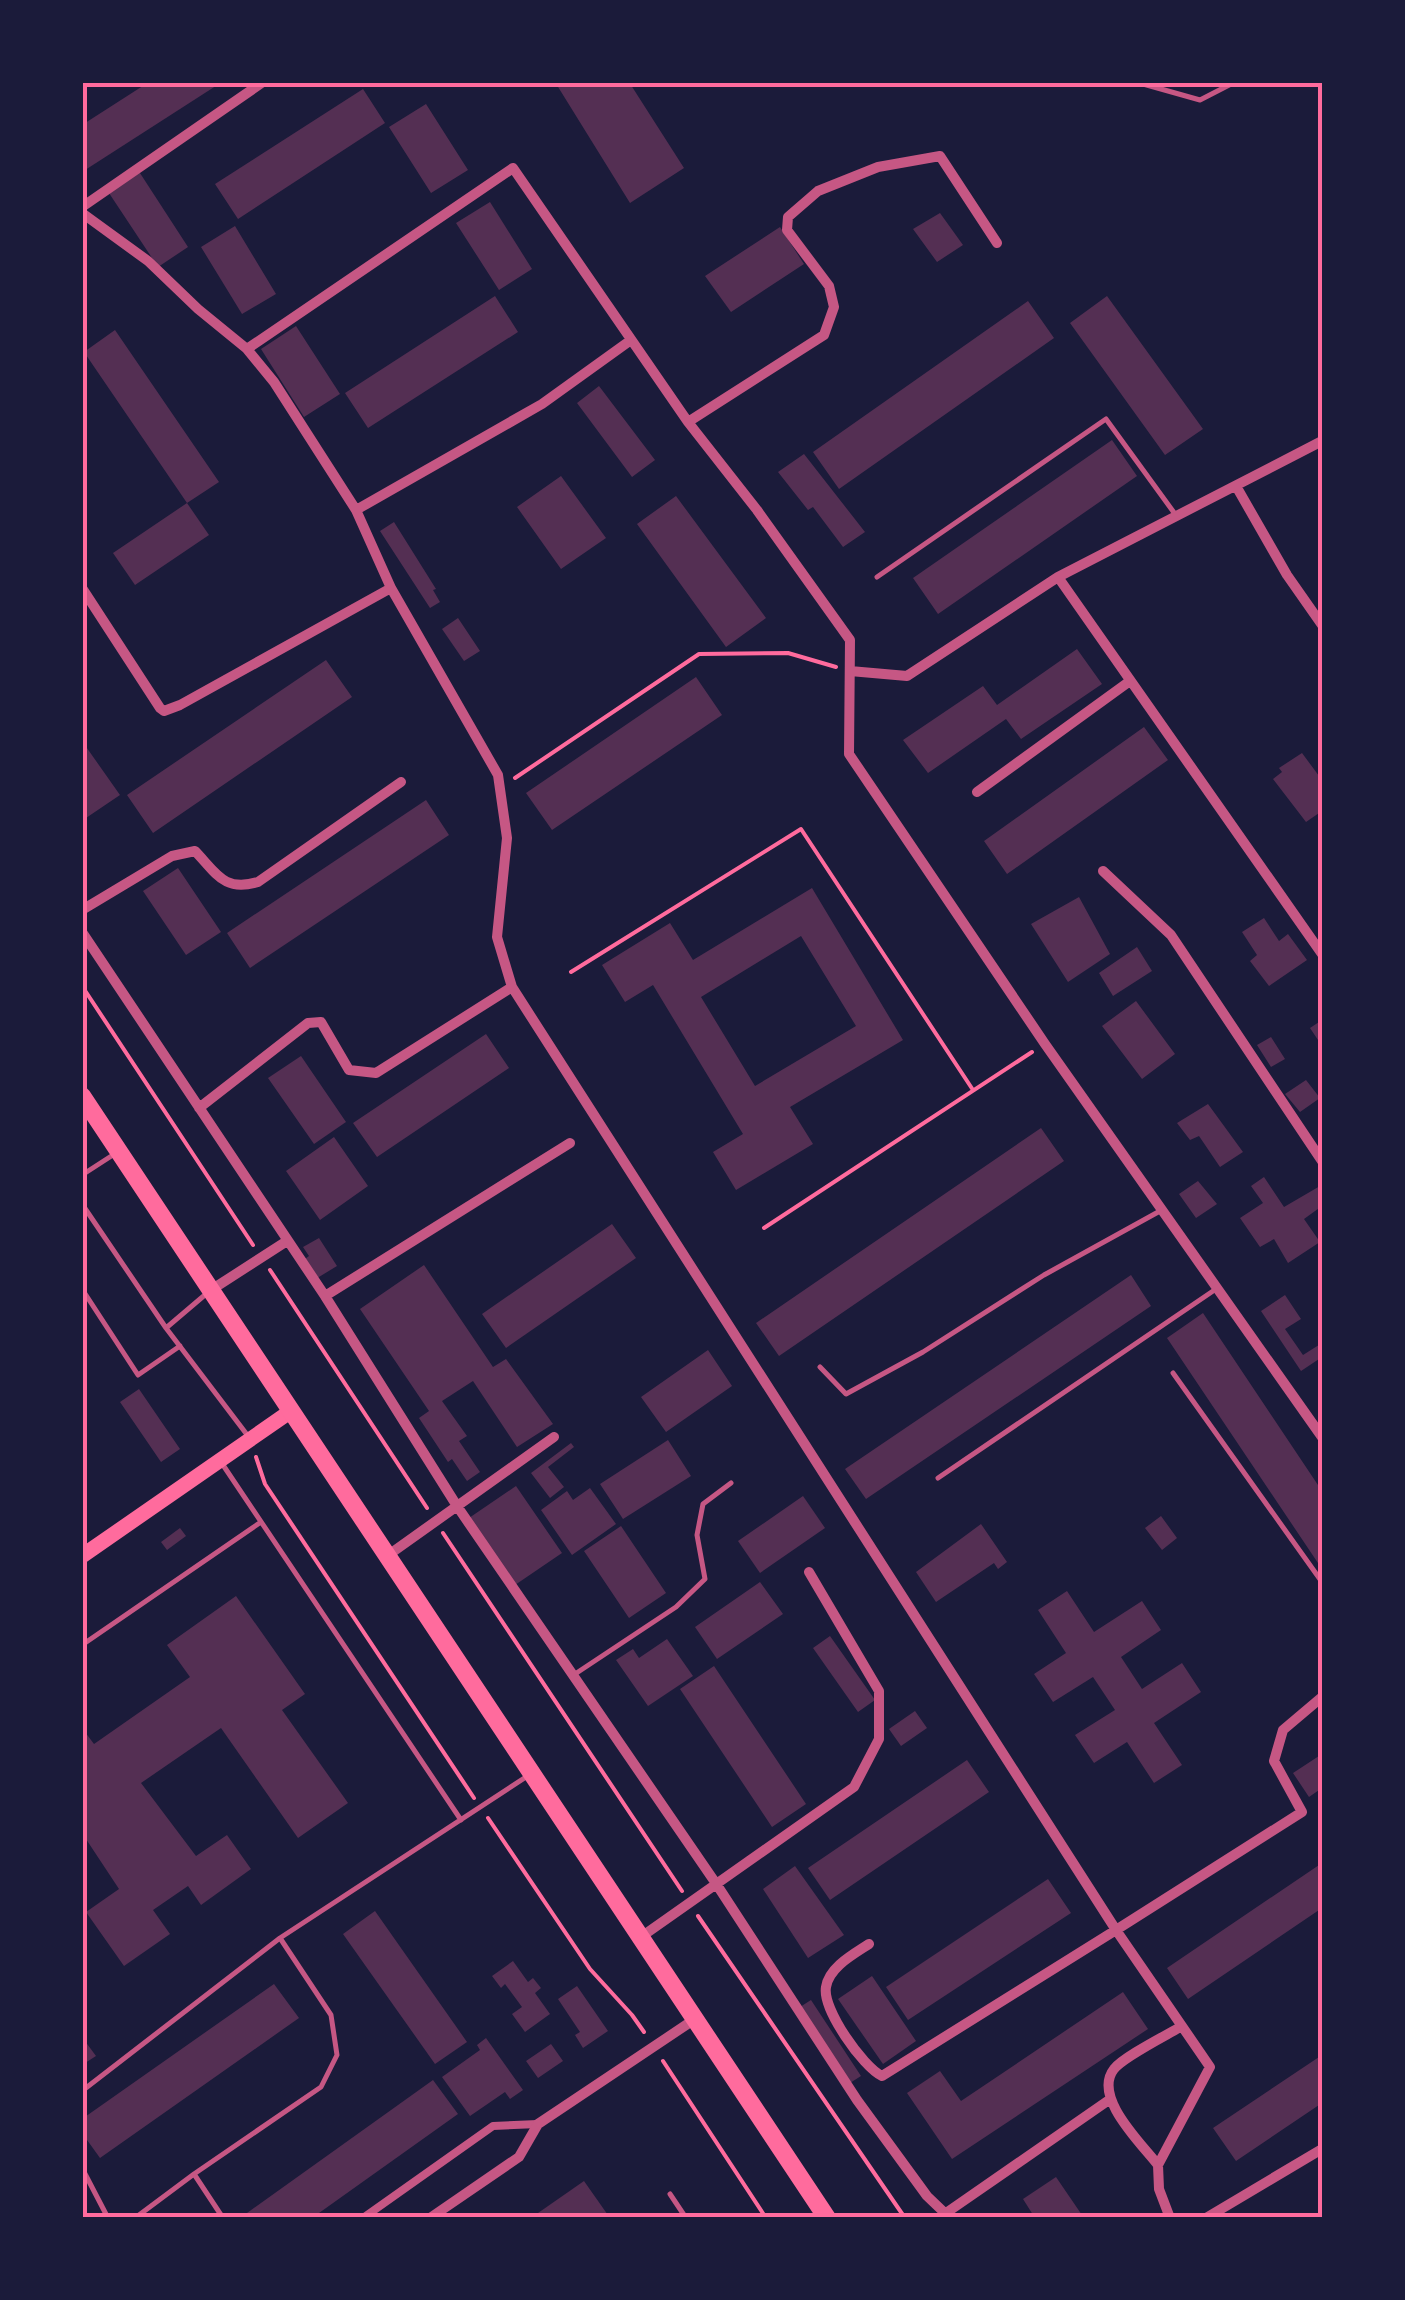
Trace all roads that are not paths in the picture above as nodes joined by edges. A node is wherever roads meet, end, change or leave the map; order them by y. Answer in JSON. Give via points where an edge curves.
{"nodes":[{"id":1,"x":263,"y":82,"type":"edge"},
{"id":2,"x":1136,"y":82,"type":"edge"},
{"id":3,"x":1235,"y":82,"type":"edge"},
{"id":4,"x":82,"y":210,"type":"edge"},
{"id":5,"x":997,"y":243,"type":"dead end"},
{"id":6,"x":631,"y":340,"type":"junction"},
{"id":7,"x":247,"y":349,"type":"junction"},
{"id":8,"x":688,"y":422,"type":"junction"},
{"id":9,"x":1322,"y":441,"type":"edge"},
{"id":10,"x":1236,"y":486,"type":"junction"},
{"id":11,"x":356,"y":510,"type":"junction"},
{"id":12,"x":1177,"y":516,"type":"junction"},
{"id":13,"x":877,"y":577,"type":"dead end"},
{"id":14,"x":1058,"y":577,"type":"junction"},
{"id":15,"x":82,"y":588,"type":"edge"},
{"id":16,"x":391,"y":588,"type":"junction"},
{"id":17,"x":1322,"y":625,"type":"edge"},
{"id":18,"x":850,"y":671,"type":"junction"},
{"id":19,"x":1130,"y":680,"type":"junction"},
{"id":20,"x":402,"y":782,"type":"dead end"},
{"id":21,"x":977,"y":792,"type":"dead end"},
{"id":22,"x":1103,"y":872,"type":"dead end"},
{"id":23,"x":82,"y":910,"type":"edge"},
{"id":24,"x":82,"y":932,"type":"edge"},
{"id":25,"x":1322,"y":954,"type":"edge"},
{"id":26,"x":512,"y":986,"type":"junction"},
{"id":27,"x":82,"y":1096,"type":"edge"},
{"id":28,"x":199,"y":1108,"type":"junction"},
{"id":29,"x":570,"y":1143,"type":"dead end"},
{"id":30,"x":119,"y":1152,"type":"junction"},
{"id":31,"x":1322,"y":1161,"type":"edge"},
{"id":32,"x":82,"y":1175,"type":"edge"},
{"id":33,"x":82,"y":1204,"type":"edge"},
{"id":34,"x":1160,"y":1211,"type":"junction"},
{"id":35,"x":288,"y":1240,"type":"junction"},
{"id":36,"x":82,"y":1289,"type":"edge"},
{"id":37,"x":1216,"y":1289,"type":"junction"},
{"id":38,"x":211,"y":1290,"type":"junction"},
{"id":39,"x":325,"y":1296,"type":"junction"},
{"id":40,"x":166,"y":1328,"type":"junction"},
{"id":41,"x":180,"y":1346,"type":"junction"},
{"id":42,"x":820,"y":1367,"type":"dead end"},
{"id":43,"x":1173,"y":1373,"type":"dead end"},
{"id":44,"x":291,"y":1411,"type":"junction"},
{"id":45,"x":554,"y":1437,"type":"dead end"},
{"id":46,"x":1322,"y":1437,"type":"edge"},
{"id":47,"x":249,"y":1439,"type":"junction"},
{"id":48,"x":219,"y":1460,"type":"junction"},
{"id":49,"x":938,"y":1478,"type":"dead end"},
{"id":50,"x":731,"y":1483,"type":"dead end"},
{"id":51,"x":457,"y":1506,"type":"junction"},
{"id":52,"x":261,"y":1522,"type":"junction"},
{"id":53,"x":82,"y":1556,"type":"edge"},
{"id":54,"x":387,"y":1556,"type":"junction"},
{"id":55,"x":809,"y":1572,"type":"dead end"},
{"id":56,"x":1322,"y":1582,"type":"edge"},
{"id":57,"x":82,"y":1645,"type":"edge"},
{"id":58,"x":572,"y":1675,"type":"junction"},
{"id":59,"x":1322,"y":1697,"type":"edge"},
{"id":60,"x":532,"y":1773,"type":"junction"},
{"id":61,"x":460,"y":1820,"type":"junction"},
{"id":62,"x":718,"y":1884,"type":"junction"},
{"id":63,"x":1116,"y":1930,"type":"junction"},
{"id":64,"x":280,"y":1938,"type":"junction"},
{"id":65,"x":641,"y":1938,"type":"junction"},
{"id":66,"x":869,"y":1944,"type":"dead end"},
{"id":67,"x":695,"y":2019,"type":"junction"},
{"id":68,"x":1182,"y":2026,"type":"junction"},
{"id":69,"x":82,"y":2090,"type":"edge"},
{"id":70,"x":1110,"y":2100,"type":"junction"},
{"id":71,"x":538,"y":2124,"type":"junction"},
{"id":72,"x":1322,"y":2149,"type":"edge"},
{"id":73,"x":1158,"y":2164,"type":"junction"},
{"id":74,"x":82,"y":2168,"type":"edge"},
{"id":75,"x":194,"y":2174,"type":"junction"},
{"id":76,"x":670,"y":2194,"type":"dead end"},
{"id":77,"x":948,"y":2216,"type":"edge"},
{"id":78,"x":108,"y":2218,"type":"edge"},
{"id":79,"x":135,"y":2218,"type":"edge"},
{"id":80,"x":223,"y":2218,"type":"edge"},
{"id":81,"x":362,"y":2218,"type":"edge"},
{"id":82,"x":430,"y":2218,"type":"edge"},
{"id":83,"x":686,"y":2218,"type":"edge"},
{"id":84,"x":827,"y":2218,"type":"edge"},
{"id":85,"x":1170,"y":2218,"type":"edge"},
{"id":86,"x":1206,"y":2218,"type":"edge"}],
"edges":[{"from":1,"to":4,"type":"street"},
{"from":2,"to":3,"type":"lane","via":[[1200,100]]},
{"from":4,"to":7,"type":"street"},
{"from":5,"to":8,"type":"street","via":[[940,156],[878,166],[818,192],[788,216],[787,230],[829,286],[834,307],[824,335]]},
{"from":6,"to":7,"type":"street","via":[[513,168]]},
{"from":6,"to":8,"type":"street"},
{"from":6,"to":11,"type":"street","via":[[542,404]]},
{"from":7,"to":11,"type":"street"},
{"from":8,"to":18,"type":"street","via":[[850,640]]},
{"from":9,"to":10,"type":"street"},
{"from":10,"to":12,"type":"street"},
{"from":10,"to":17,"type":"street"},
{"from":11,"to":16,"type":"street"},
{"from":12,"to":13,"type":"lane","via":[[1106,418]]},
{"from":12,"to":14,"type":"street"},
{"from":14,"to":18,"type":"street","via":[[907,676]]},
{"from":14,"to":19,"type":"street"},
{"from":15,"to":16,"type":"street","via":[[164,710]]},
{"from":16,"to":26,"type":"street","via":[[498,776],[507,838],[497,936]]},
{"from":18,"to":34,"type":"street","via":[[849,754]]},
{"from":19,"to":21,"type":"street"},
{"from":19,"to":25,"type":"street"},
{"from":20,"to":23,"type":"street","via":[[258,882],[238,888],[226,883],[194,851],[172,856]]},
{"from":22,"to":31,"type":"street","via":[[1171,936]]},
{"from":24,"to":28,"type":"street"},
{"from":26,"to":28,"type":"street","via":[[376,1073],[349,1070],[321,1022],[308,1023]]},
{"from":26,"to":63,"type":"street"},
{"from":27,"to":30,"type":"highway"},
{"from":28,"to":35,"type":"street"},
{"from":29,"to":39,"type":"street"},
{"from":30,"to":32,"type":"lane"},
{"from":30,"to":38,"type":"highway"},
{"from":33,"to":40,"type":"lane"},
{"from":34,"to":37,"type":"street"},
{"from":34,"to":42,"type":"lane","via":[[846,1394]]},
{"from":35,"to":38,"type":"street"},
{"from":35,"to":39,"type":"street"},
{"from":36,"to":41,"type":"lane","via":[[138,1375]]},
{"from":37,"to":46,"type":"street"},
{"from":37,"to":49,"type":"lane"},
{"from":38,"to":40,"type":"lane"},
{"from":38,"to":44,"type":"highway"},
{"from":39,"to":51,"type":"street"},
{"from":40,"to":41,"type":"lane"},
{"from":41,"to":47,"type":"lane"},
{"from":43,"to":56,"type":"lane"},
{"from":44,"to":47,"type":"main road"},
{"from":44,"to":54,"type":"highway"},
{"from":45,"to":51,"type":"street"},
{"from":47,"to":48,"type":"main road"},
{"from":48,"to":52,"type":"lane"},
{"from":48,"to":53,"type":"main road"},
{"from":50,"to":58,"type":"lane","via":[[703,1504],[697,1536],[705,1579]]},
{"from":51,"to":54,"type":"street"},
{"from":51,"to":58,"type":"street"},
{"from":52,"to":57,"type":"lane"},
{"from":52,"to":61,"type":"lane"},
{"from":54,"to":60,"type":"highway"},
{"from":55,"to":62,"type":"street","via":[[879,1691],[879,1739],[854,1787]]},
{"from":58,"to":62,"type":"street"},
{"from":59,"to":63,"type":"street","via":[[1283,1730],[1274,1761],[1302,1812]]},
{"from":60,"to":61,"type":"lane"},
{"from":60,"to":65,"type":"highway"},
{"from":61,"to":64,"type":"lane"},
{"from":62,"to":65,"type":"street"},
{"from":62,"to":77,"type":"street","via":[[857,2100]]},
{"from":63,"to":66,"type":"street","via":[[882,2076],[870,2070],[827,2006],[826,1985],[835,1969]]},
{"from":63,"to":68,"type":"street"},
{"from":64,"to":69,"type":"lane"},
{"from":64,"to":75,"type":"lane","via":[[331,2015],[337,2055],[320,2088]]},
{"from":65,"to":67,"type":"highway"},
{"from":67,"to":71,"type":"street"},
{"from":67,"to":84,"type":"highway"},
{"from":68,"to":70,"type":"street","via":[[1114,2068]]},
{"from":68,"to":73,"type":"street","via":[[1210,2067]]},
{"from":70,"to":73,"type":"street"},
{"from":70,"to":77,"type":"street"},
{"from":71,"to":81,"type":"street","via":[[493,2126]]},
{"from":71,"to":82,"type":"street","via":[[519,2157]]},
{"from":72,"to":86,"type":"street"},
{"from":73,"to":85,"type":"street"},
{"from":74,"to":78,"type":"lane"},
{"from":75,"to":79,"type":"lane"},
{"from":75,"to":80,"type":"lane"},
{"from":76,"to":83,"type":"lane"}]}
